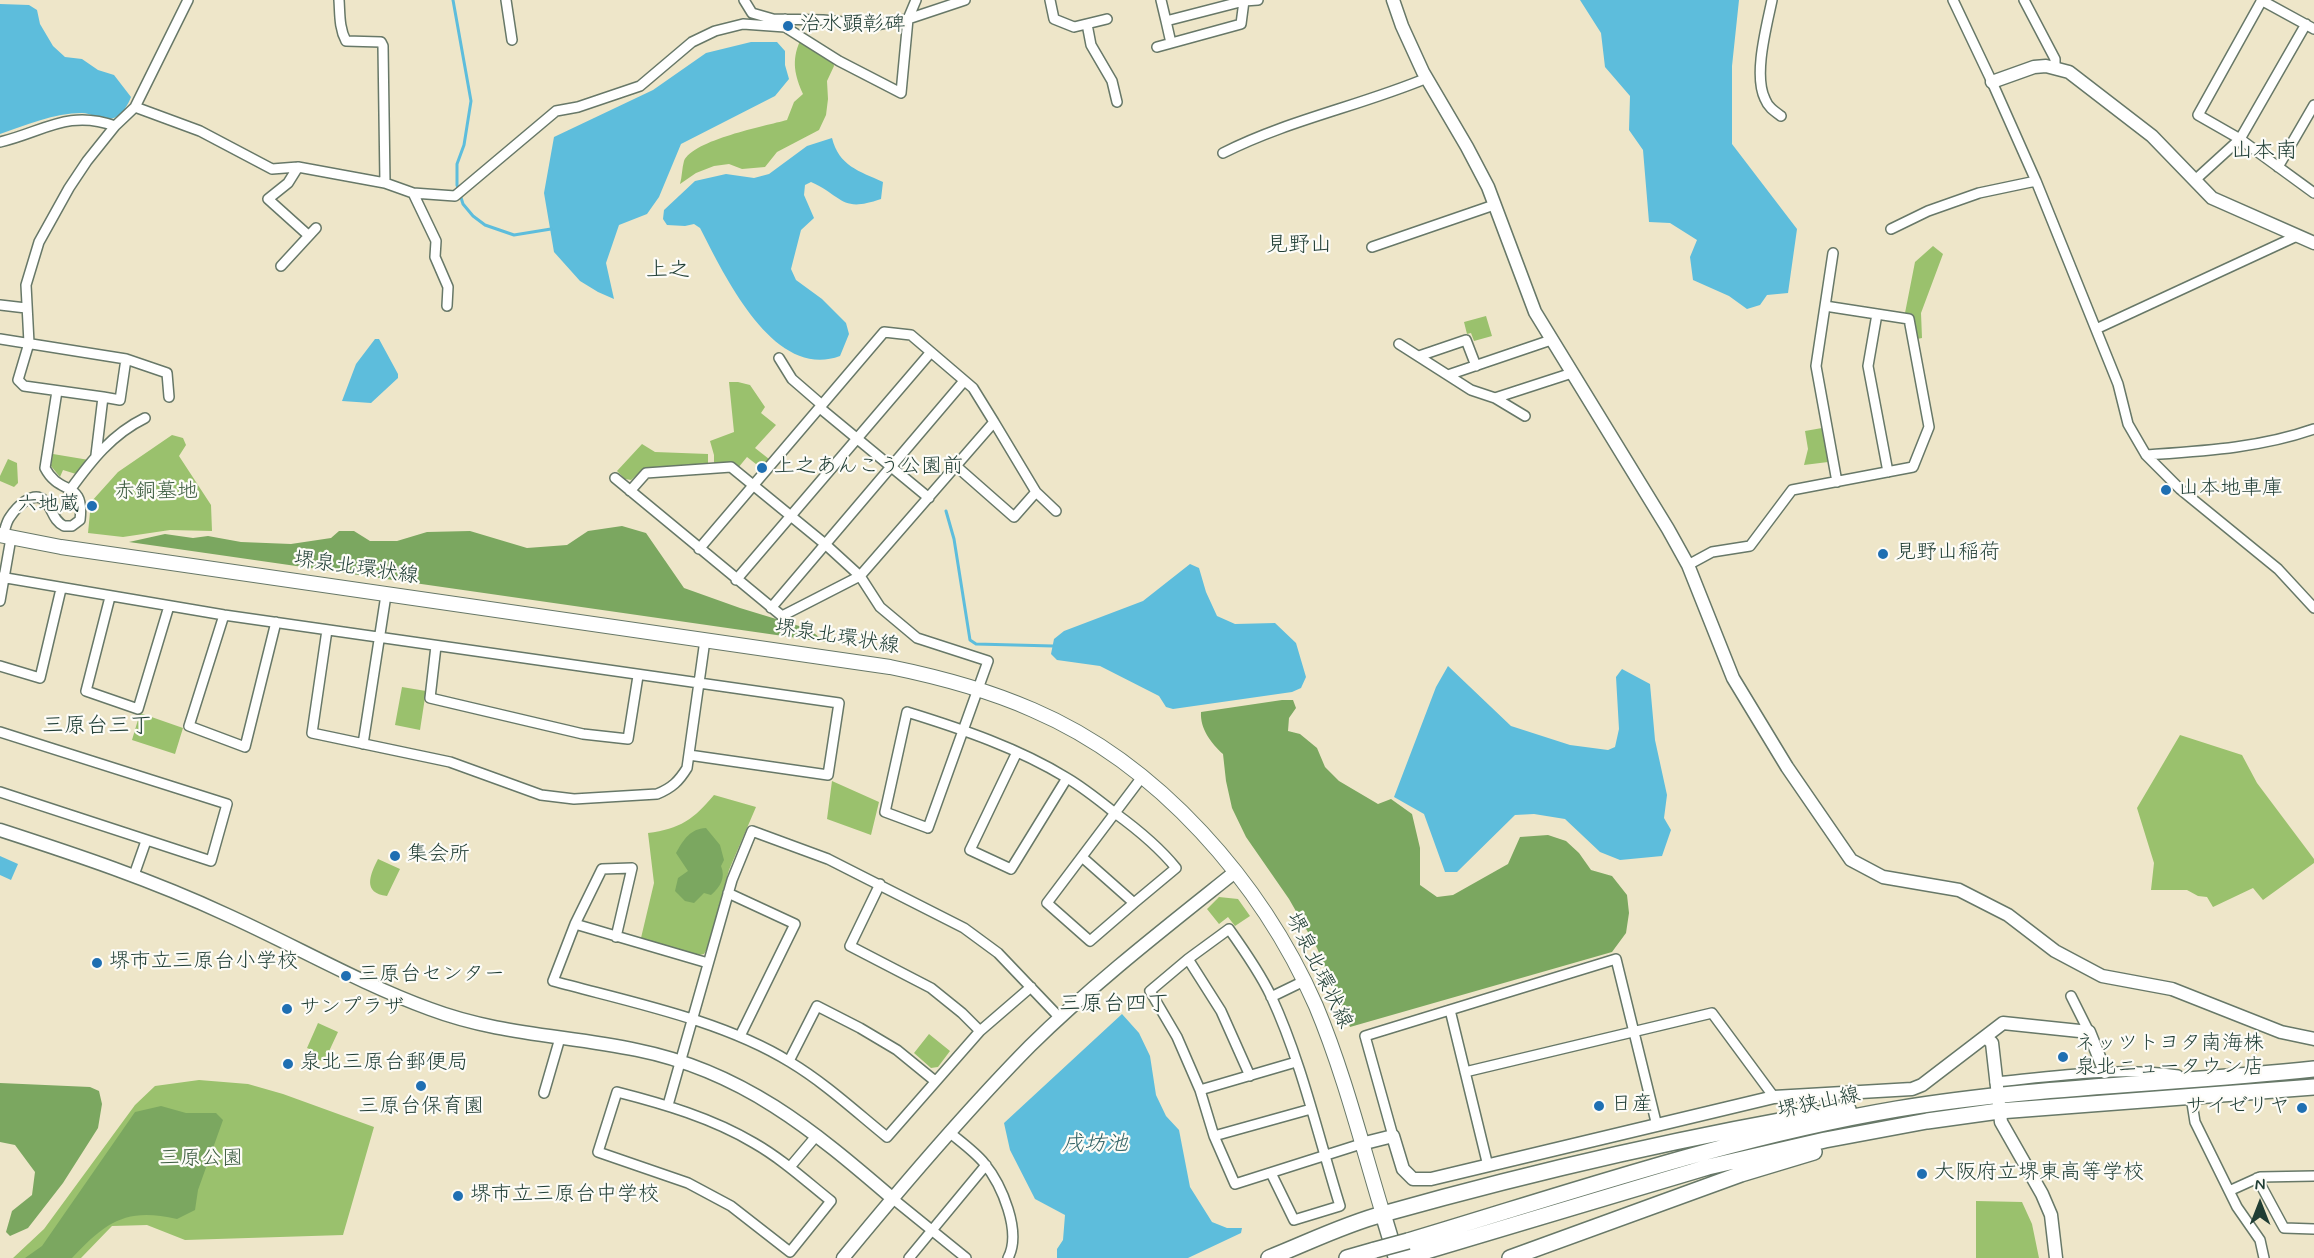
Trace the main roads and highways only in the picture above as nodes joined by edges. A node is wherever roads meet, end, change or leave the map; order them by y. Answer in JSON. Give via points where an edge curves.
{"nodes":[{"id":1,"x":5,"y":536,"type":"edge"},
{"id":2,"x":2314,"y":1069,"type":"edge"},
{"id":3,"x":2314,"y":1087,"type":"edge"},
{"id":4,"x":1896,"y":1109,"type":"junction"},
{"id":5,"x":1895,"y":1128,"type":"junction"},
{"id":6,"x":1383,"y":1214,"type":"junction"},
{"id":7,"x":1405,"y":1253,"type":"edge"},
{"id":8,"x":1269,"y":1258,"type":"edge"},
{"id":9,"x":1347,"y":1258,"type":"edge"},
{"id":10,"x":1510,"y":1258,"type":"edge"}],
"edges":[{"from":1,"to":6,"type":"main road","name":"堺泉北環状線","via":[[890,667],[978,689],[1034,710],[1096,744],[1142,777],[1189,819],[1266,913],[1304,981],[1333,1052]]},
{"from":2,"to":4,"type":"main road","name":"堺狭山線","via":[[2189,1080],[1996,1088]]},
{"from":3,"to":5,"type":"main road","name":"堺狭山線","via":[[1999,1112]]},
{"from":4,"to":6,"type":"main road","via":[[1858,1108],[1748,1127],[1550,1171]]},
{"from":4,"to":7,"type":"main road","name":"堺狭山線","via":[[1730,1145]]},
{"from":5,"to":7,"type":"main road","name":"堺狭山線","via":[[1708,1167]]},
{"from":5,"to":10,"type":"main road","via":[[1741,1174]]},
{"from":6,"to":7,"type":"main road"},
{"from":6,"to":8,"type":"main road"},
{"from":7,"to":9,"type":"main road","name":"堺狭山線","bridge":true,"via":[[1375,1250]]}]}
